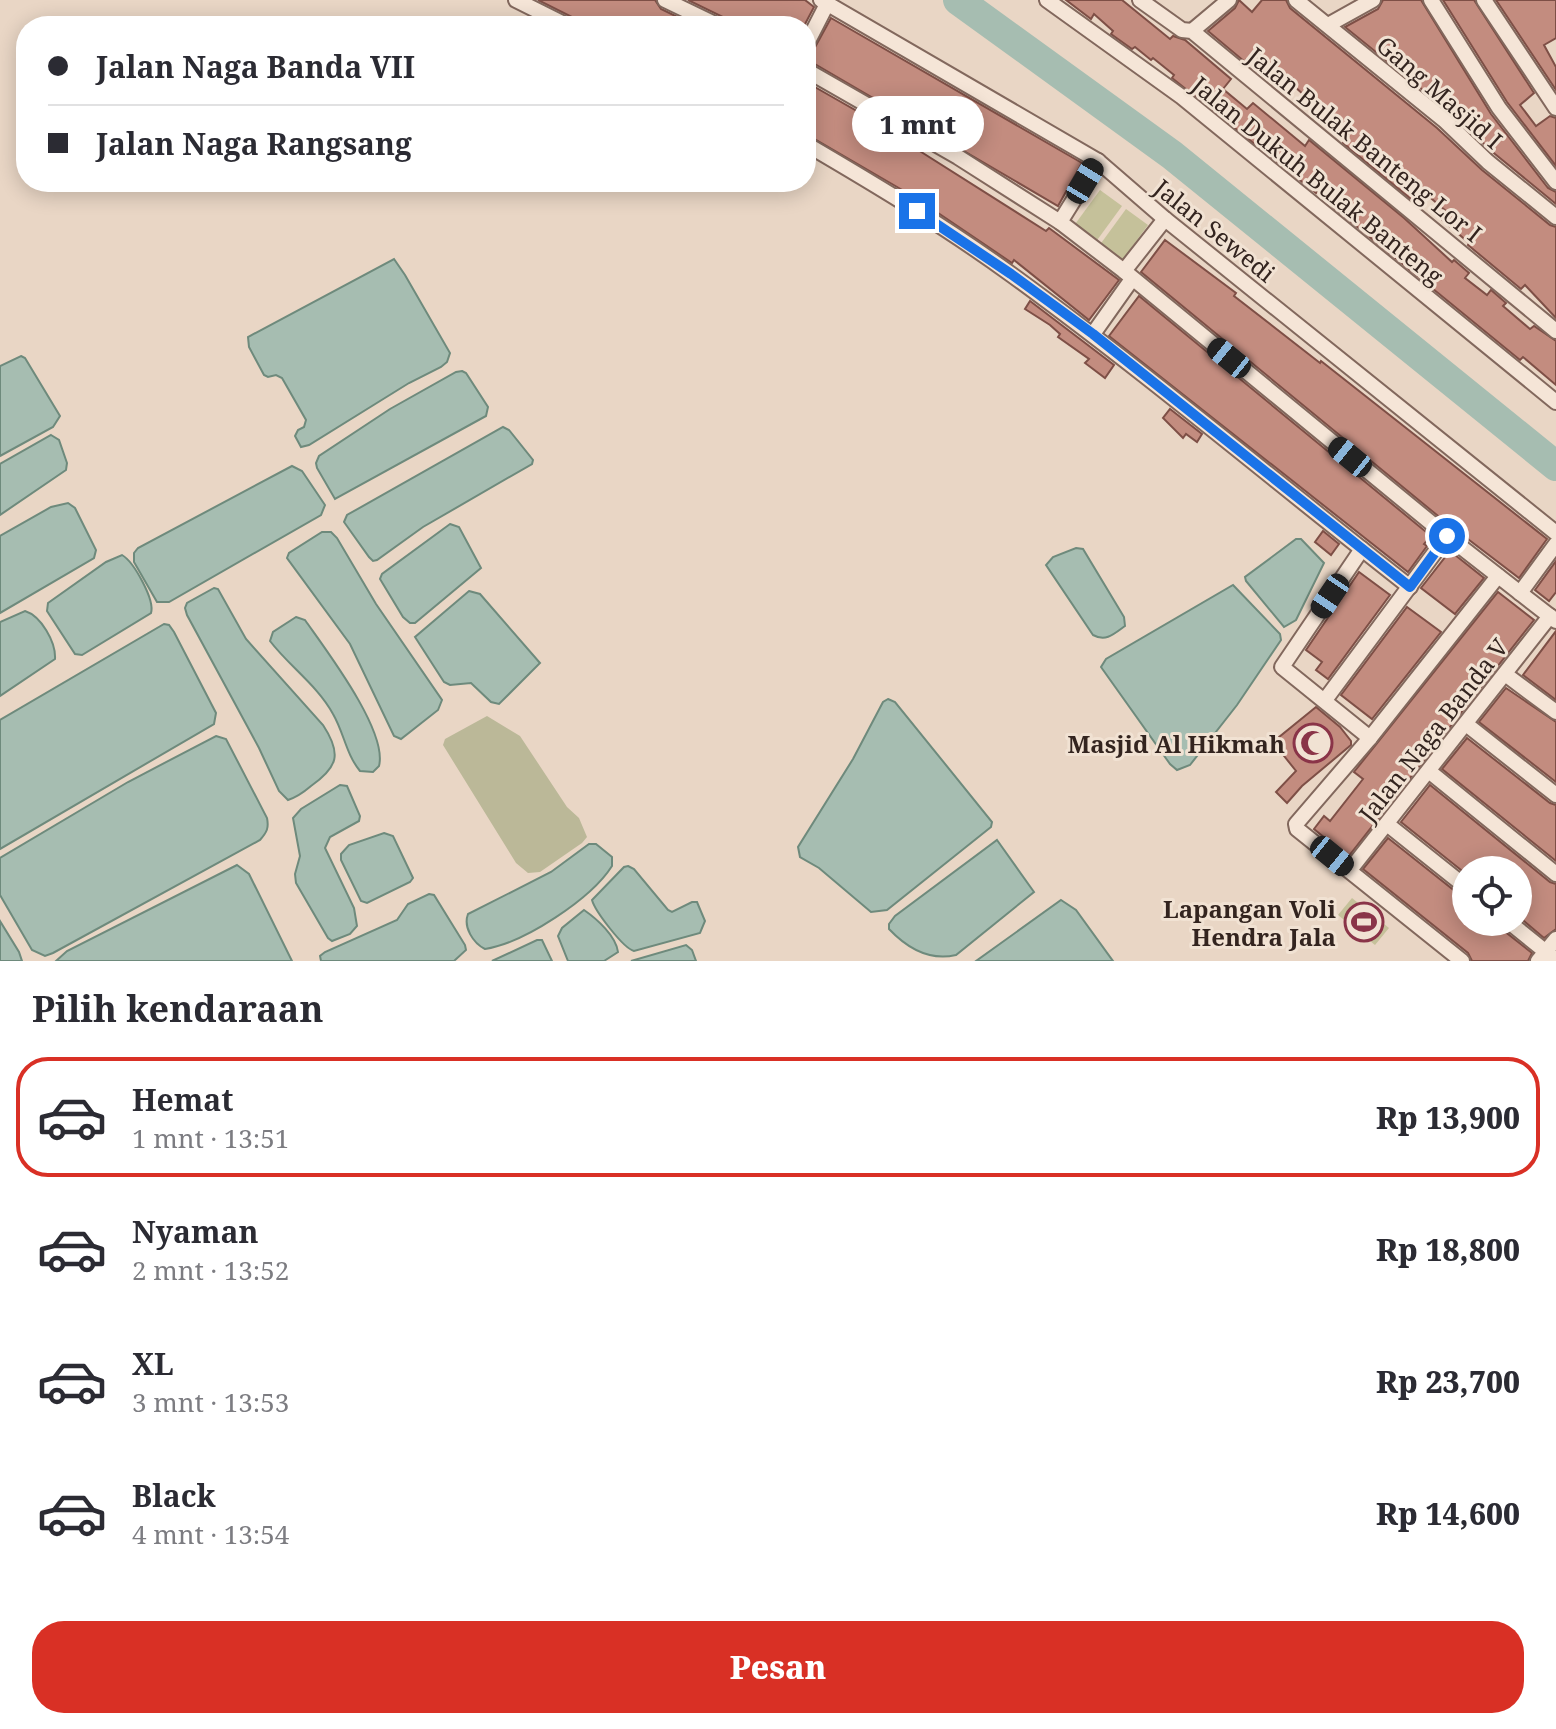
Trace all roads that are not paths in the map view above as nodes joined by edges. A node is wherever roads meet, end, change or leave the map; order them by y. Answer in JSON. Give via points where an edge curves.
{"nodes":[{"id":1,"x":516,"y":0,"type":"edge"},
{"id":2,"x":665,"y":0,"type":"edge"},
{"id":3,"x":1047,"y":0,"type":"edge"},
{"id":4,"x":1140,"y":0,"type":"edge"},
{"id":5,"x":1229,"y":0,"type":"edge"},
{"id":6,"x":1296,"y":0,"type":"edge"},
{"id":7,"x":1373,"y":0,"type":"edge"},
{"id":8,"x":1431,"y":0,"type":"edge"},
{"id":9,"x":1484,"y":0,"type":"edge"},
{"id":10,"x":824,"y":2,"type":"edge"},
{"id":11,"x":548,"y":16,"type":"edge"},
{"id":12,"x":698,"y":16,"type":"edge"},
{"id":13,"x":816,"y":21,"type":"edge"},
{"id":14,"x":1328,"y":25,"type":"junction"},
{"id":15,"x":1192,"y":31,"type":"junction"},
{"id":16,"x":816,"y":76,"type":"edge"},
{"id":17,"x":1556,"y":108,"type":"edge"},
{"id":18,"x":816,"y":150,"type":"edge"},
{"id":19,"x":1098,"y":161,"type":"junction"},
{"id":20,"x":1556,"y":182,"type":"edge"},
{"id":21,"x":1556,"y":217,"type":"edge"},
{"id":22,"x":1165,"y":219,"type":"junction"},
{"id":23,"x":1060,"y":222,"type":"junction"},
{"id":24,"x":1128,"y":275,"type":"junction"},
{"id":25,"x":1556,"y":331,"type":"edge"},
{"id":26,"x":1093,"y":334,"type":"junction"},
{"id":27,"x":1556,"y":402,"type":"edge"},
{"id":28,"x":1556,"y":533,"type":"edge"},
{"id":29,"x":1447,"y":536,"type":"junction"},
{"id":30,"x":1556,"y":544,"type":"edge"},
{"id":31,"x":1362,"y":549,"type":"junction"},
{"id":32,"x":1498,"y":576,"type":"junction"},
{"id":33,"x":1410,"y":587,"type":"junction"},
{"id":34,"x":1520,"y":593,"type":"junction"},
{"id":35,"x":1553,"y":618,"type":"edge"},
{"id":36,"x":1505,"y":674,"type":"junction"},
{"id":37,"x":1325,"y":700,"type":"junction"},
{"id":38,"x":1556,"y":712,"type":"edge"},
{"id":39,"x":1466,"y":724,"type":"junction"},
{"id":40,"x":1370,"y":738,"type":"junction"},
{"id":41,"x":1430,"y":772,"type":"junction"},
{"id":42,"x":1556,"y":795,"type":"edge"},
{"id":43,"x":1387,"y":824,"type":"junction"},
{"id":44,"x":1350,"y":870,"type":"junction"},
{"id":45,"x":1556,"y":874,"type":"edge"},
{"id":46,"x":1452,"y":876,"type":"edge"},
{"id":47,"x":1524,"y":936,"type":"edge"},
{"id":48,"x":1556,"y":939,"type":"edge"},
{"id":49,"x":1547,"y":957,"type":"edge"},
{"id":50,"x":1462,"y":961,"type":"edge"}],
"edges":[{"from":1,"to":11,"type":"street"},
{"from":2,"to":12,"type":"street"},
{"from":3,"to":27,"type":"street","name":"Jalan Dukuh Bulak Banteng","via":[[1182,97]]},
{"from":4,"to":15,"type":"street","name":"Jalan Bulak Banteng Lor I","via":[[1182,30]]},
{"from":5,"to":15,"type":"street"},
{"from":6,"to":14,"type":"street","name":"Gang Masjid I"},
{"from":7,"to":14,"type":"street"},
{"from":8,"to":20,"type":"street","via":[[1499,108]]},
{"from":9,"to":17,"type":"street"},
{"from":10,"to":13,"type":"street"},
{"from":10,"to":19,"type":"street","name":"Jalan Sewedi"},
{"from":14,"to":21,"type":"street","name":"Gang Masjid I"},
{"from":15,"to":25,"type":"street","name":"Jalan Bulak Banteng Lor I"},
{"from":16,"to":23,"type":"street"},
{"from":18,"to":26,"type":"street","via":[[929,219]]},
{"from":19,"to":22,"type":"street","name":"Jalan Sewedi"},
{"from":19,"to":23,"type":"street"},
{"from":22,"to":24,"type":"street"},
{"from":22,"to":28,"type":"street","name":"Jalan Sewedi"},
{"from":23,"to":24,"type":"street"},
{"from":24,"to":26,"type":"street"},
{"from":24,"to":29,"type":"street"},
{"from":26,"to":31,"type":"street"},
{"from":29,"to":32,"type":"street"},
{"from":29,"to":33,"type":"street"},
{"from":30,"to":34,"type":"street"},
{"from":31,"to":33,"type":"street"},
{"from":31,"to":37,"type":"street","via":[[1282,667]]},
{"from":32,"to":34,"type":"street"},
{"from":32,"to":40,"type":"street"},
{"from":33,"to":37,"type":"street"},
{"from":34,"to":35,"type":"street"},
{"from":35,"to":36,"type":"street","name":"Jalan Naga Banda V"},
{"from":36,"to":38,"type":"street"},
{"from":36,"to":39,"type":"street","name":"Jalan Naga Banda V"},
{"from":37,"to":40,"type":"street"},
{"from":39,"to":41,"type":"street","name":"Jalan Naga Banda V"},
{"from":39,"to":42,"type":"street"},
{"from":40,"to":44,"type":"street","via":[[1296,824]]},
{"from":41,"to":43,"type":"street","name":"Jalan Naga Banda V"},
{"from":41,"to":45,"type":"street"},
{"from":43,"to":44,"type":"street","name":"Jalan Naga Banda V"},
{"from":43,"to":46,"type":"street"},
{"from":44,"to":50,"type":"street"},
{"from":47,"to":49,"type":"street"},
{"from":48,"to":49,"type":"street"}]}
